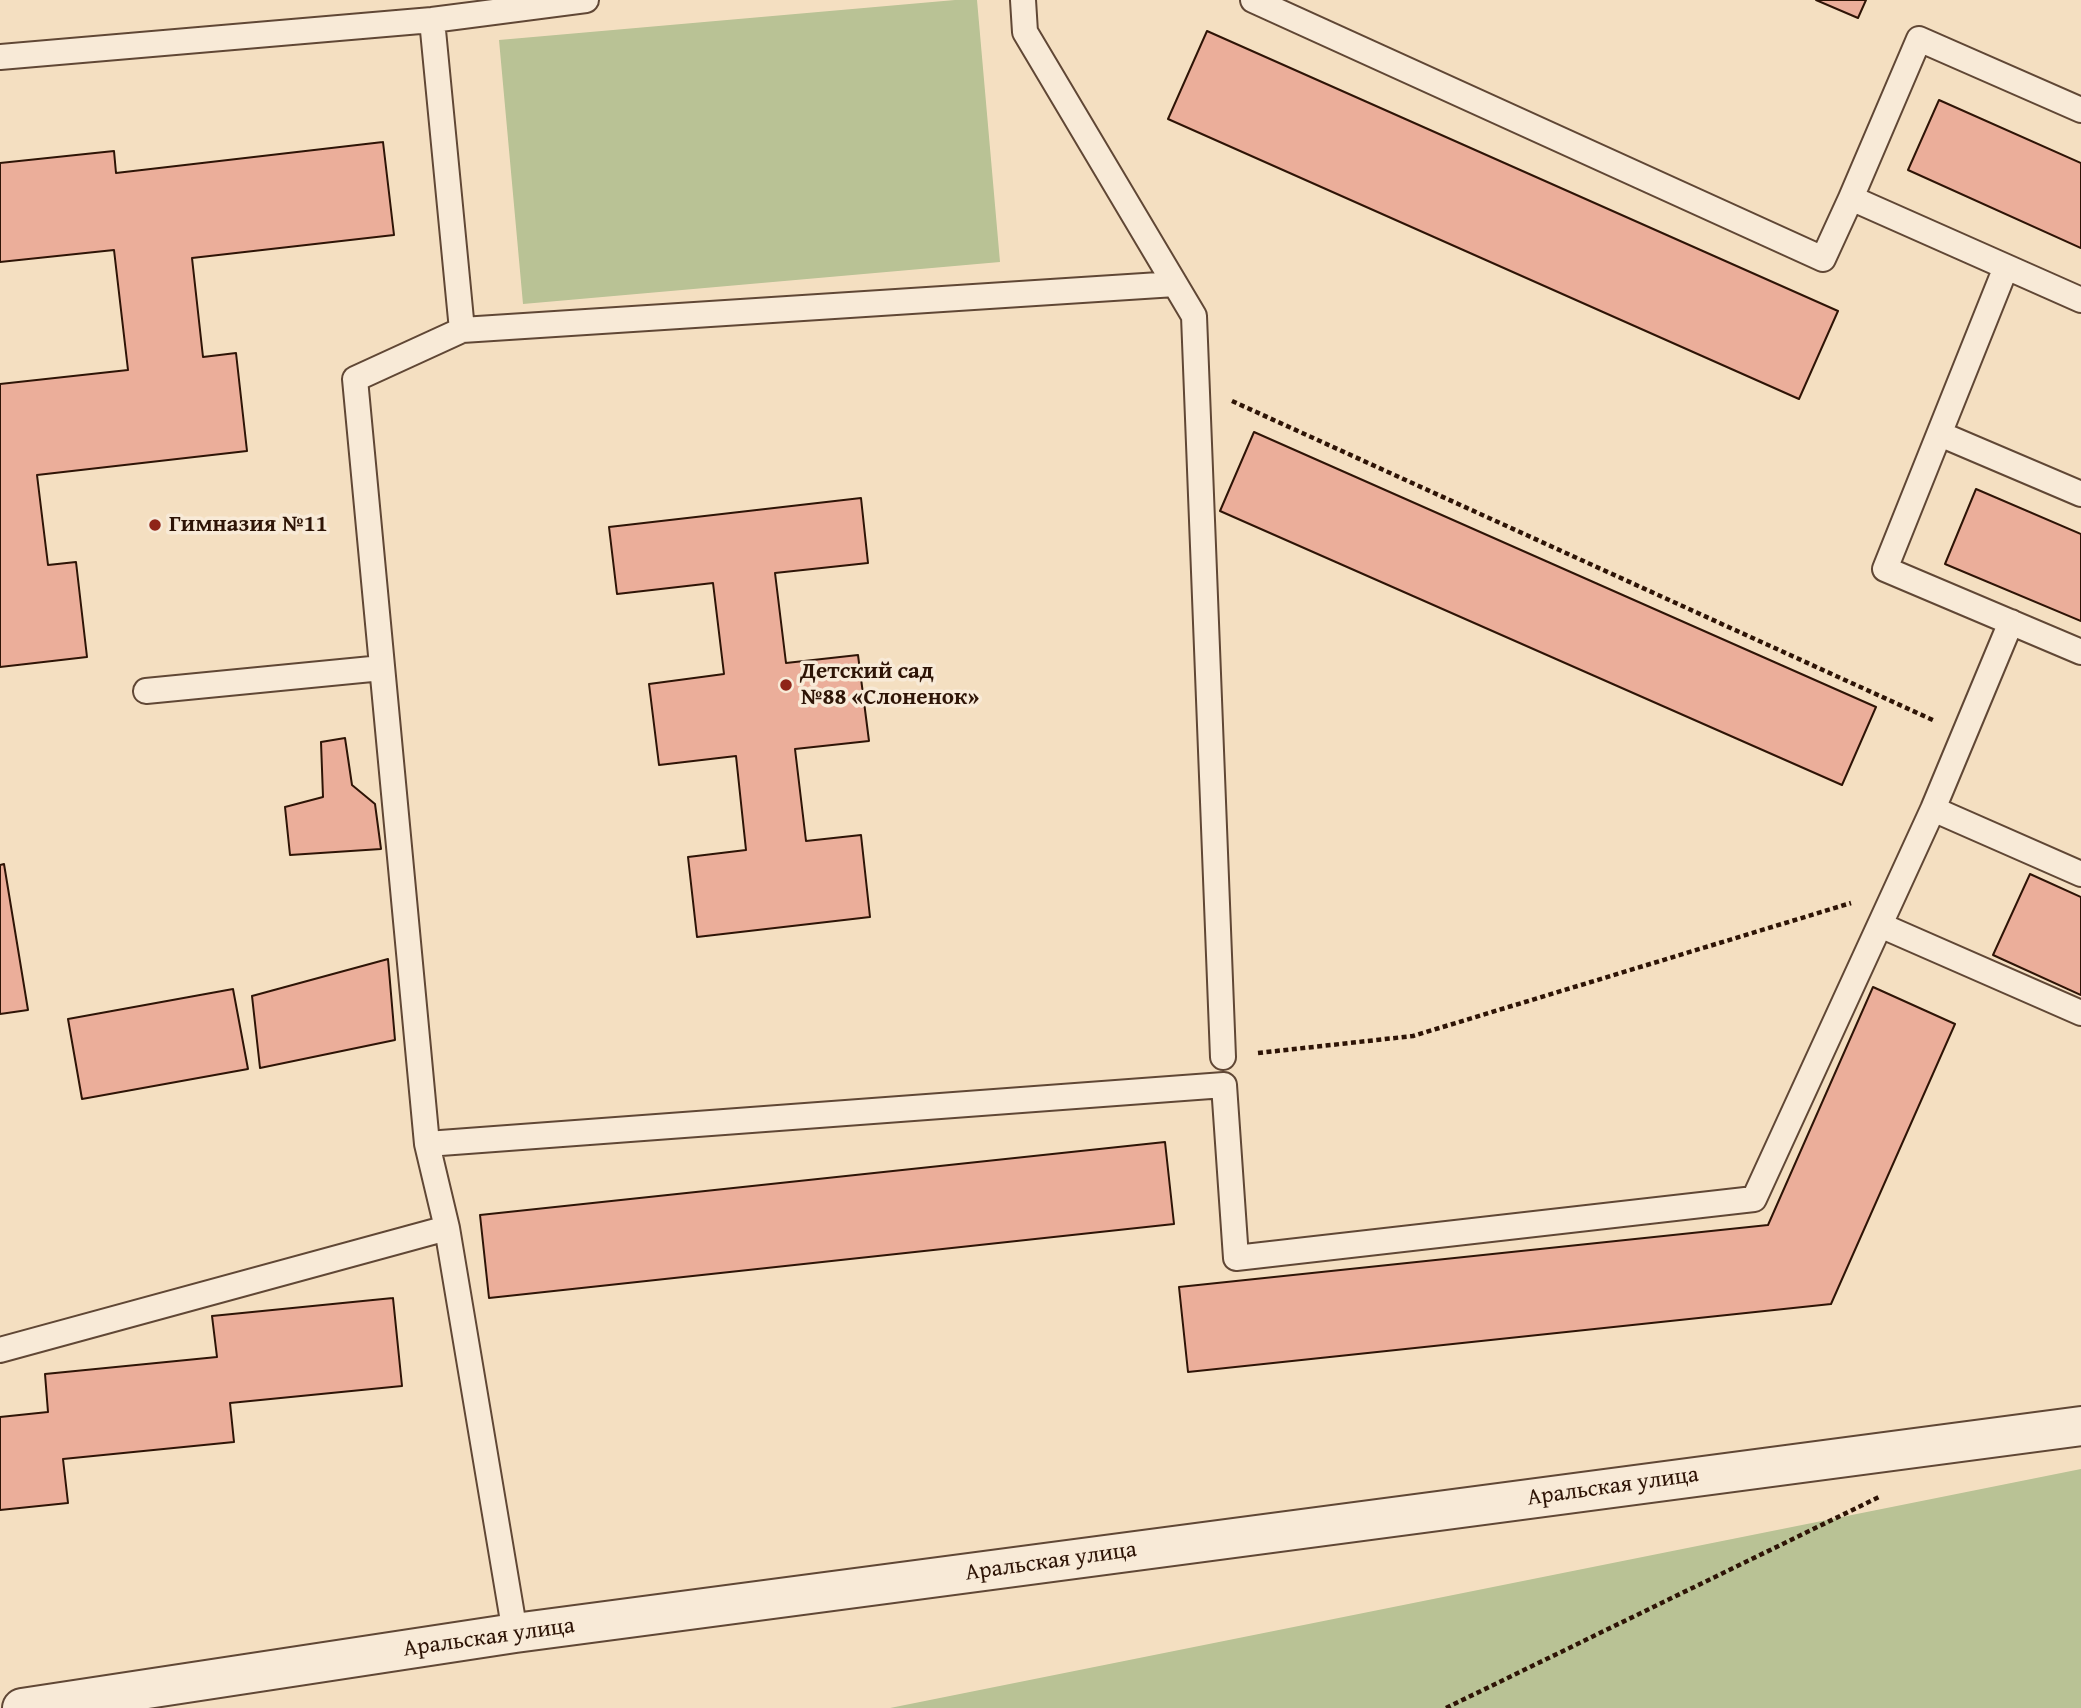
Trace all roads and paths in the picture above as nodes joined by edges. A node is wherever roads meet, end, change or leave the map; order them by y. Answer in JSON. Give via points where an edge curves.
{"nodes":[{"id":1,"x":586,"y":0,"type":"edge"},
{"id":2,"x":1023,"y":0,"type":"edge"},
{"id":3,"x":1253,"y":0,"type":"edge"},
{"id":4,"x":432,"y":20,"type":"junction"},
{"id":5,"x":0,"y":57,"type":"edge"},
{"id":6,"x":2081,"y":110,"type":"edge"},
{"id":7,"x":1851,"y":198,"type":"junction"},
{"id":8,"x":2006,"y":267,"type":"junction"},
{"id":9,"x":1175,"y":284,"type":"junction"},
{"id":10,"x":2081,"y":300,"type":"edge"},
{"id":11,"x":462,"y":330,"type":"junction"},
{"id":12,"x":1197,"y":385,"type":"junction"},
{"id":13,"x":1940,"y":434,"type":"junction"},
{"id":14,"x":2081,"y":494,"type":"edge"},
{"id":15,"x":2011,"y":622,"type":"junction"},
{"id":16,"x":2081,"y":652,"type":"edge"},
{"id":17,"x":382,"y":668,"type":"junction"},
{"id":18,"x":146,"y":691,"type":"dead end"},
{"id":19,"x":1964,"y":735,"type":"junction"},
{"id":20,"x":1933,"y":808,"type":"junction"},
{"id":21,"x":2081,"y":874,"type":"edge"},
{"id":22,"x":1896,"y":890,"type":"junction"},
{"id":23,"x":1880,"y":925,"type":"junction"},
{"id":24,"x":2081,"y":1013,"type":"edge"},
{"id":25,"x":1223,"y":1056,"type":"joint"},
{"id":26,"x":427,"y":1144,"type":"junction"},
{"id":27,"x":447,"y":1228,"type":"junction"},
{"id":28,"x":0,"y":1350,"type":"edge"},
{"id":29,"x":2081,"y":1426,"type":"edge"},
{"id":30,"x":1881,"y":1496,"type":"dead end"},
{"id":31,"x":515,"y":1633,"type":"junction"},
{"id":32,"x":22,"y":1708,"type":"edge"},
{"id":33,"x":1446,"y":1708,"type":"edge"}],
"edges":[{"from":1,"to":4,"type":"lane"},
{"from":2,"to":9,"type":"lane","via":[[1025,32]]},
{"from":3,"to":7,"type":"lane","via":[[1823,260]]},
{"from":4,"to":5,"type":"lane"},
{"from":4,"to":11,"type":"lane"},
{"from":6,"to":7,"type":"lane","via":[[1919,38]]},
{"from":7,"to":8,"type":"lane"},
{"from":8,"to":10,"type":"lane"},
{"from":8,"to":13,"type":"lane"},
{"from":9,"to":11,"type":"lane"},
{"from":9,"to":12,"type":"lane","via":[[1194,316]]},
{"from":11,"to":17,"type":"lane","via":[[355,379]]},
{"from":12,"to":19,"type":"path"},
{"from":12,"to":25,"type":"lane"},
{"from":13,"to":14,"type":"lane"},
{"from":13,"to":15,"type":"lane","via":[[1885,569]]},
{"from":15,"to":16,"type":"lane"},
{"from":15,"to":19,"type":"lane"},
{"from":17,"to":18,"type":"lane"},
{"from":17,"to":26,"type":"lane"},
{"from":19,"to":20,"type":"lane"},
{"from":20,"to":21,"type":"lane"},
{"from":20,"to":22,"type":"lane"},
{"from":22,"to":23,"type":"lane"},
{"from":22,"to":25,"type":"path","via":[[1413,1036]]},
{"from":23,"to":24,"type":"lane"},
{"from":23,"to":26,"type":"lane","via":[[1755,1199],[1236,1258],[1224,1085]]},
{"from":26,"to":27,"type":"lane"},
{"from":27,"to":28,"type":"lane"},
{"from":27,"to":31,"type":"lane"},
{"from":29,"to":31,"type":"street","name":"Аральская улица"},
{"from":30,"to":33,"type":"path"},
{"from":31,"to":32,"type":"street","name":"Аральская улица"}]}
